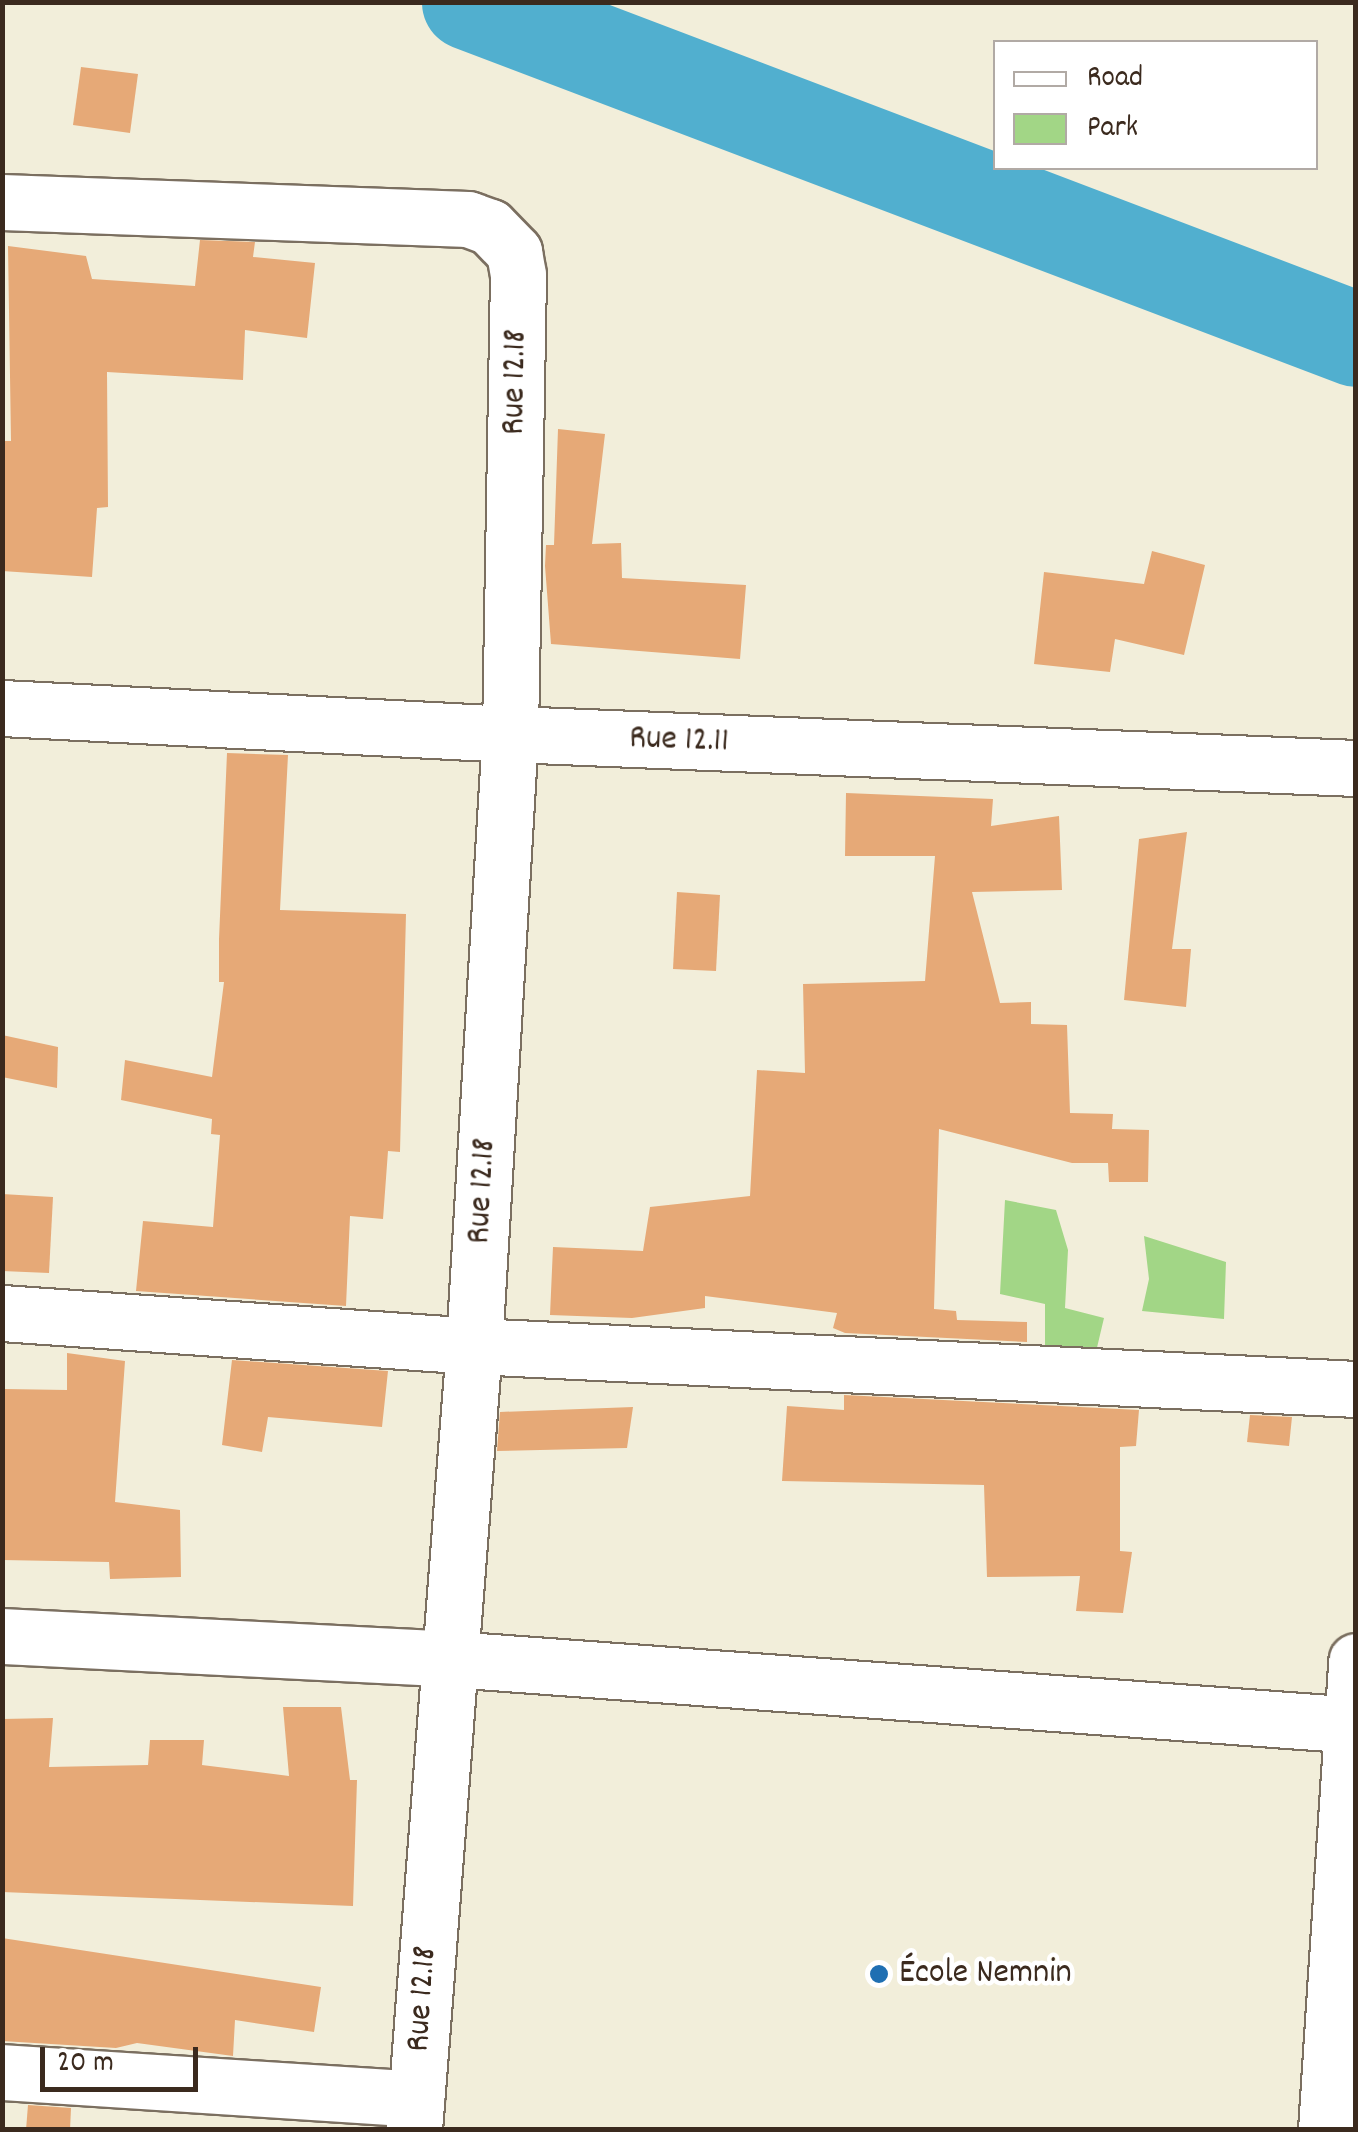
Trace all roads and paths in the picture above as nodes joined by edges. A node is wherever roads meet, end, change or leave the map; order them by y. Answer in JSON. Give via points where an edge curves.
{"nodes":[{"id":1,"x":2,"y":202,"type":"edge"},
{"id":2,"x":2,"y":708,"type":"edge"},
{"id":3,"x":510,"y":734,"type":"junction"},
{"id":4,"x":1356,"y":768,"type":"edge"},
{"id":5,"x":2,"y":1313,"type":"edge"},
{"id":6,"x":474,"y":1346,"type":"junction"},
{"id":7,"x":1356,"y":1389,"type":"edge"},
{"id":8,"x":2,"y":1636,"type":"edge"},
{"id":9,"x":451,"y":1659,"type":"junction"},
{"id":10,"x":1356,"y":1661,"type":"edge"},
{"id":11,"x":1354,"y":1725,"type":"edge"},
{"id":12,"x":2,"y":2072,"type":"edge"},
{"id":13,"x":415,"y":2114,"type":"edge"},
{"id":14,"x":1326,"y":2130,"type":"edge"}],
"edges":[{"from":1,"to":3,"type":"street","name":"Rue 12.18","via":[[468,219],[490,227],[514,252]]},
{"from":2,"to":3,"type":"street","name":"Rue 12.11"},
{"from":3,"to":4,"type":"street","name":"Rue 12.11"},
{"from":3,"to":6,"type":"street","name":"Rue 12.18"},
{"from":5,"to":6,"type":"street"},
{"from":6,"to":7,"type":"street"},
{"from":6,"to":9,"type":"street","name":"Rue 12.18"},
{"from":8,"to":9,"type":"street"},
{"from":9,"to":11,"type":"street"},
{"from":9,"to":13,"type":"street","name":"Rue 12.18"},
{"from":10,"to":11,"type":"street"},
{"from":11,"to":14,"type":"street"},
{"from":12,"to":13,"type":"street"}]}
